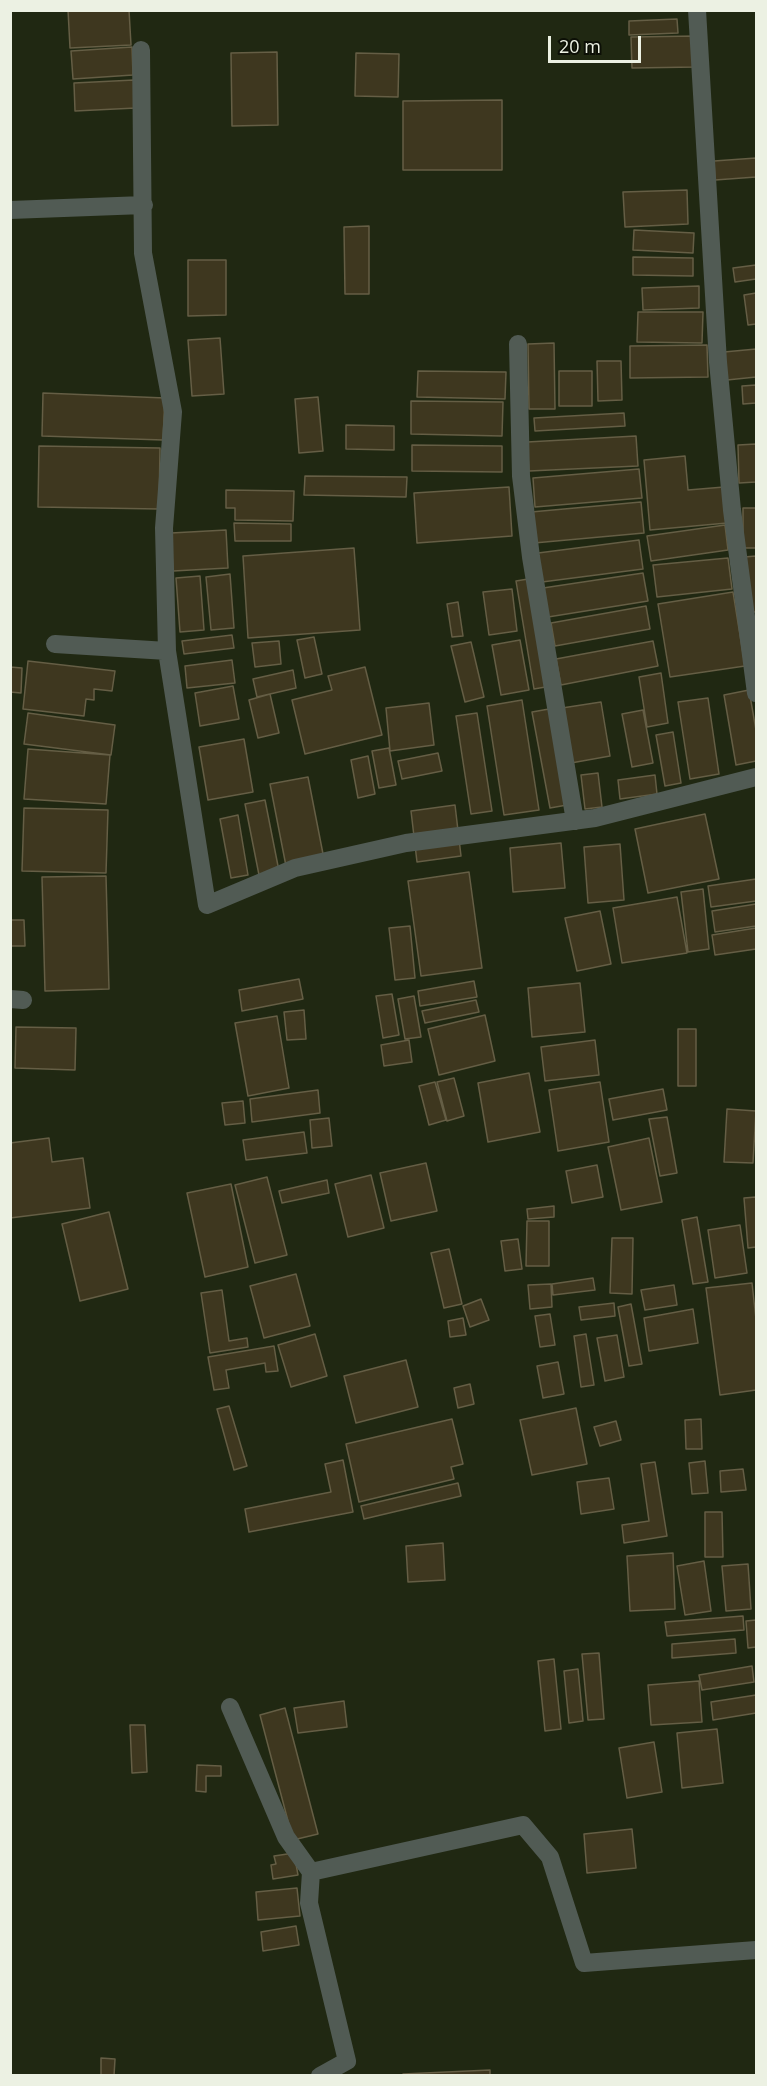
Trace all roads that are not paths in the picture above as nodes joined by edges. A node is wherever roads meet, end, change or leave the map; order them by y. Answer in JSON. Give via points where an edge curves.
{"nodes":[{"id":1,"x":697,"y":10,"type":"edge"},
{"id":2,"x":141,"y":50,"type":"dead end"},
{"id":3,"x":144,"y":205,"type":"junction"},
{"id":4,"x":10,"y":210,"type":"edge"},
{"id":5,"x":518,"y":344,"type":"dead end"},
{"id":6,"x":55,"y":644,"type":"dead end"},
{"id":7,"x":167,"y":651,"type":"junction"},
{"id":8,"x":756,"y":693,"type":"edge"},
{"id":9,"x":756,"y":777,"type":"edge"},
{"id":10,"x":575,"y":821,"type":"junction"},
{"id":11,"x":230,"y":1707,"type":"dead end"},
{"id":12,"x":311,"y":1872,"type":"junction"},
{"id":13,"x":756,"y":1950,"type":"edge"},
{"id":14,"x":320,"y":2076,"type":"edge"}],
"edges":[{"from":1,"to":8,"type":"street","via":[[718,362]]},
{"from":2,"to":3,"type":"street"},
{"from":3,"to":4,"type":"street"},
{"from":3,"to":7,"type":"street","via":[[143,253],[173,412],[164,528]]},
{"from":5,"to":10,"type":"street","via":[[523,487],[531,557]]},
{"from":6,"to":7,"type":"street"},
{"from":7,"to":10,"type":"street","via":[[207,905],[295,868],[406,843]]},
{"from":9,"to":10,"type":"street"},
{"from":11,"to":12,"type":"street","via":[[286,1837]]},
{"from":12,"to":13,"type":"street","via":[[523,1825],[550,1857],[584,1963]]},
{"from":12,"to":14,"type":"street","via":[[309,1903],[347,2061]]}]}
